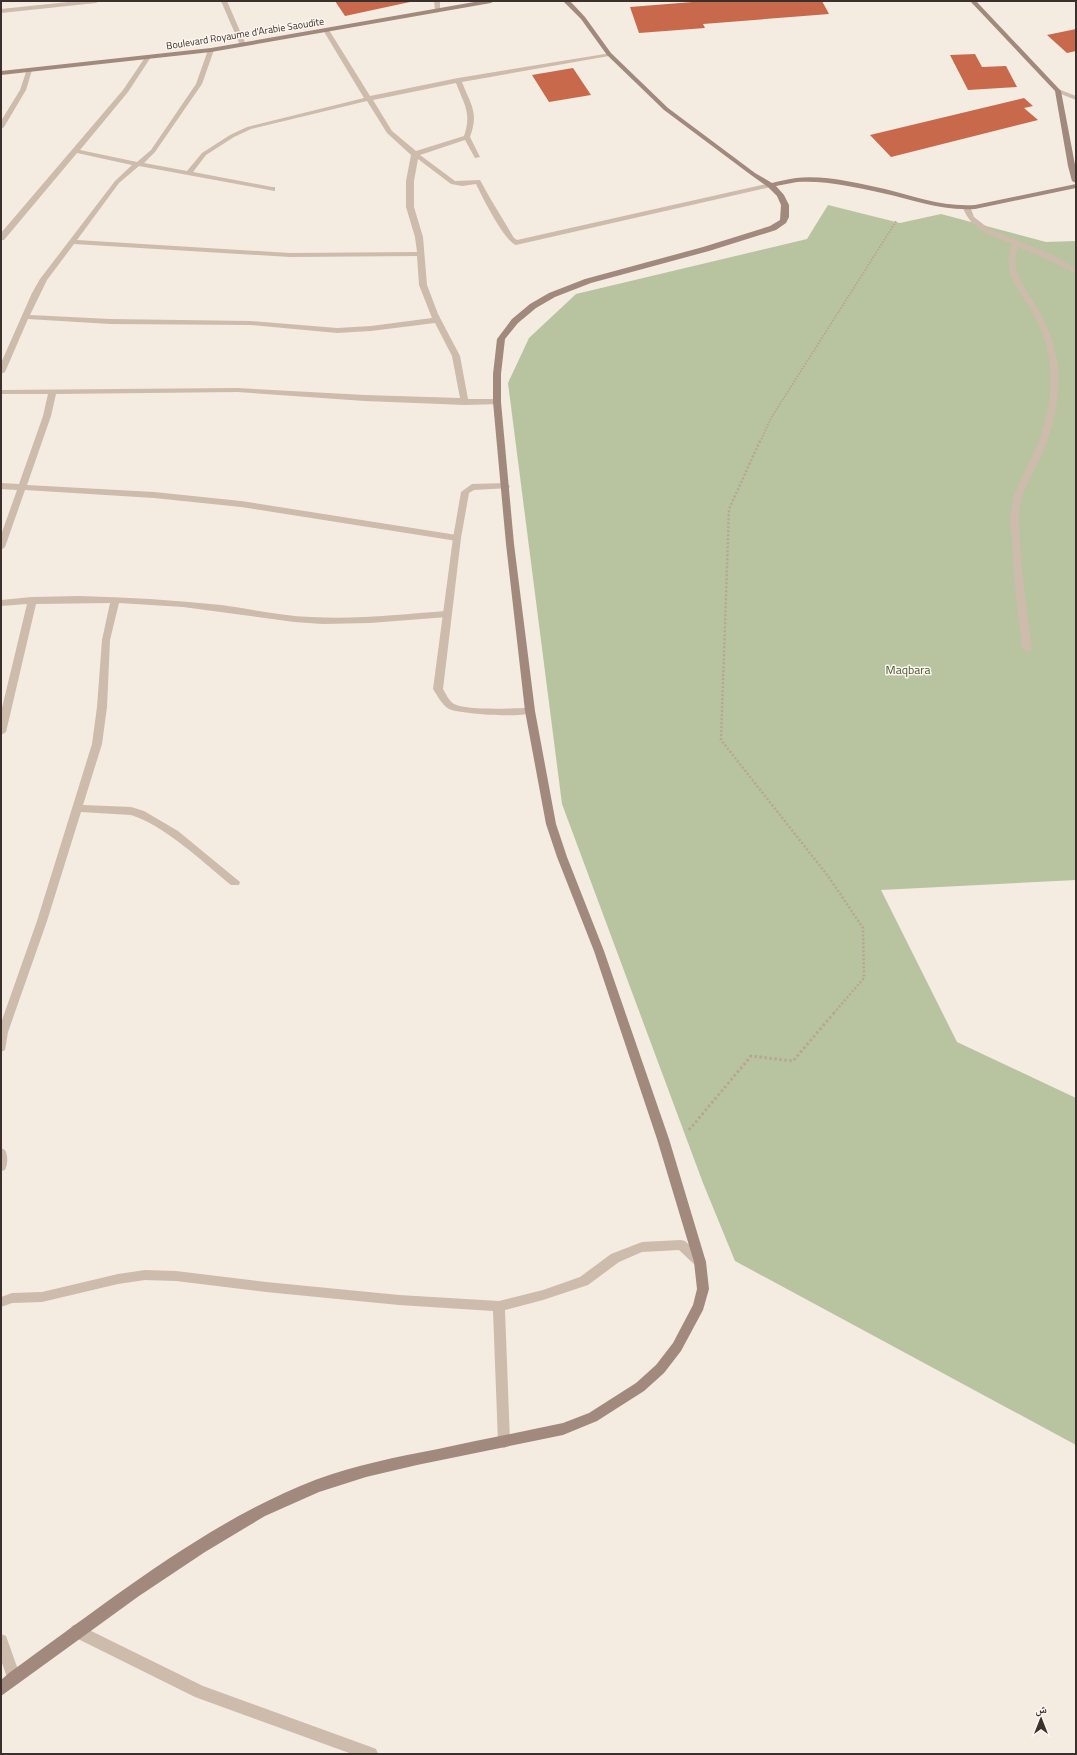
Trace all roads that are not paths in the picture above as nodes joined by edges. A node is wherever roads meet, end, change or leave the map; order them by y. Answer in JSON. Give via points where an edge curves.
{"nodes":[{"id":1,"x":8,"y":1,"type":"edge"},
{"id":2,"x":96,"y":1,"type":"edge"},
{"id":3,"x":224,"y":1,"type":"edge"},
{"id":4,"x":437,"y":1,"type":"edge"},
{"id":5,"x":491,"y":1,"type":"edge"},
{"id":6,"x":566,"y":1,"type":"edge"},
{"id":7,"x":973,"y":1,"type":"edge"},
{"id":8,"x":438,"y":10,"type":"junction"},
{"id":9,"x":4,"y":11,"type":"edge"},
{"id":10,"x":326,"y":30,"type":"junction"},
{"id":11,"x":243,"y":45,"type":"junction"},
{"id":12,"x":211,"y":50,"type":"junction"},
{"id":13,"x":609,"y":54,"type":"junction"},
{"id":14,"x":148,"y":57,"type":"junction"},
{"id":15,"x":28,"y":70,"type":"junction"},
{"id":16,"x":1,"y":73,"type":"edge"},
{"id":17,"x":458,"y":80,"type":"junction"},
{"id":18,"x":1058,"y":91,"type":"junction"},
{"id":19,"x":367,"y":98,"type":"junction"},
{"id":20,"x":1076,"y":98,"type":"edge"},
{"id":21,"x":1,"y":127,"type":"edge"},
{"id":22,"x":467,"y":137,"type":"junction"},
{"id":23,"x":75,"y":151,"type":"junction"},
{"id":24,"x":415,"y":154,"type":"junction"},
{"id":25,"x":477,"y":157,"type":"dead end"},
{"id":26,"x":138,"y":164,"type":"junction"},
{"id":27,"x":188,"y":174,"type":"junction"},
{"id":28,"x":1076,"y":181,"type":"edge"},
{"id":29,"x":771,"y":185,"type":"junction"},
{"id":30,"x":1076,"y":186,"type":"edge"},
{"id":31,"x":272,"y":189,"type":"dead end"},
{"id":32,"x":967,"y":208,"type":"junction"},
{"id":33,"x":1,"y":238,"type":"edge"},
{"id":34,"x":73,"y":242,"type":"junction"},
{"id":35,"x":1016,"y":243,"type":"junction"},
{"id":36,"x":421,"y":254,"type":"junction"},
{"id":37,"x":1076,"y":272,"type":"edge"},
{"id":38,"x":26,"y":316,"type":"junction"},
{"id":39,"x":437,"y":320,"type":"junction"},
{"id":40,"x":1,"y":372,"type":"edge"},
{"id":41,"x":1,"y":392,"type":"edge"},
{"id":42,"x":52,"y":392,"type":"junction"},
{"id":43,"x":465,"y":402,"type":"junction"},
{"id":44,"x":496,"y":402,"type":"junction"},
{"id":45,"x":1,"y":486,"type":"edge"},
{"id":46,"x":22,"y":486,"type":"junction"},
{"id":47,"x":506,"y":486,"type":"junction"},
{"id":48,"x":457,"y":538,"type":"junction"},
{"id":49,"x":1,"y":547,"type":"edge"},
{"id":50,"x":32,"y":600,"type":"junction"},
{"id":51,"x":115,"y":600,"type":"junction"},
{"id":52,"x":1,"y":603,"type":"edge"},
{"id":53,"x":447,"y":614,"type":"junction"},
{"id":54,"x":1027,"y":650,"type":"dead end"},
{"id":55,"x":530,"y":711,"type":"junction"},
{"id":56,"x":1,"y":732,"type":"edge"},
{"id":57,"x":77,"y":808,"type":"junction"},
{"id":58,"x":235,"y":882,"type":"dead end"},
{"id":59,"x":1,"y":1047,"type":"edge"},
{"id":60,"x":1,"y":1153,"type":"edge"},
{"id":61,"x":1,"y":1166,"type":"edge"},
{"id":62,"x":700,"y":1262,"type":"junction"},
{"id":63,"x":1,"y":1302,"type":"edge"},
{"id":64,"x":499,"y":1306,"type":"junction"},
{"id":65,"x":504,"y":1442,"type":"junction"},
{"id":66,"x":77,"y":1631,"type":"junction"},
{"id":67,"x":1,"y":1641,"type":"edge"},
{"id":68,"x":14,"y":1678,"type":"junction"},
{"id":69,"x":1,"y":1690,"type":"edge"},
{"id":70,"x":371,"y":1754,"type":"edge"}],
"edges":[{"from":1,"to":9,"type":"street"},
{"from":2,"to":9,"type":"street"},
{"from":3,"to":11,"type":"street"},
{"from":4,"to":8,"type":"street"},
{"from":5,"to":8,"type":"street","name":"Boulevard Royaume d'Arabie Saoudite"},
{"from":6,"to":13,"type":"street","via":[[583,18]]},
{"from":7,"to":18,"type":"street"},
{"from":8,"to":10,"type":"street","name":"Boulevard Royaume d'Arabie Saoudite"},
{"from":10,"to":11,"type":"street","name":"Boulevard Royaume d'Arabie Saoudite"},
{"from":10,"to":19,"type":"street"},
{"from":11,"to":12,"type":"street","name":"Boulevard Royaume d'Arabie Saoudite"},
{"from":12,"to":14,"type":"street","name":"Boulevard Royaume d'Arabie Saoudite"},
{"from":12,"to":26,"type":"street","via":[[199,84],[153,151]]},
{"from":13,"to":17,"type":"street"},
{"from":13,"to":29,"type":"street","via":[[666,109]]},
{"from":14,"to":15,"type":"street","name":"Boulevard Royaume d'Arabie Saoudite"},
{"from":14,"to":23,"type":"street","via":[[126,91]]},
{"from":15,"to":16,"type":"street","name":"Boulevard Royaume d'Arabie Saoudite"},
{"from":15,"to":21,"type":"street","via":[[23,90]]},
{"from":17,"to":19,"type":"street"},
{"from":17,"to":22,"type":"street","via":[[472,116]]},
{"from":18,"to":20,"type":"street"},
{"from":18,"to":28,"type":"street"},
{"from":19,"to":24,"type":"street","via":[[389,132]]},
{"from":19,"to":27,"type":"street","via":[[249,128],[204,154]]},
{"from":22,"to":24,"type":"street"},
{"from":22,"to":25,"type":"street"},
{"from":23,"to":26,"type":"street"},
{"from":23,"to":33,"type":"street"},
{"from":24,"to":29,"type":"street","via":[[455,184],[478,181],[511,239],[516,243]]},
{"from":24,"to":36,"type":"street","via":[[410,181],[410,207]]},
{"from":26,"to":27,"type":"street"},
{"from":26,"to":34,"type":"street","via":[[117,182]]},
{"from":27,"to":31,"type":"street"},
{"from":29,"to":32,"type":"street","via":[[797,180],[829,181],[911,197],[939,206]]},
{"from":29,"to":44,"type":"street","via":[[785,205],[785,217],[779,225],[761,233],[588,281],[552,295],[533,306],[515,321],[501,339]]},
{"from":30,"to":32,"type":"street"},
{"from":32,"to":35,"type":"street","via":[[971,218],[985,230]]},
{"from":34,"to":36,"type":"street","via":[[300,256]]},
{"from":34,"to":38,"type":"street","via":[[44,280]]},
{"from":35,"to":37,"type":"street","via":[[1052,258]]},
{"from":35,"to":54,"type":"street","via":[[1012,252],[1015,280],[1036,312],[1049,342],[1054,366],[1054,400],[1040,450],[1018,497],[1015,510],[1016,558]]},
{"from":36,"to":39,"type":"street","via":[[423,285]]},
{"from":38,"to":39,"type":"street","via":[[156,323],[250,323],[326,330],[349,330]]},
{"from":38,"to":40,"type":"street"},
{"from":39,"to":43,"type":"street","via":[[456,356]]},
{"from":41,"to":42,"type":"street"},
{"from":42,"to":43,"type":"street","via":[[270,391]]},
{"from":42,"to":46,"type":"street","via":[[47,416]]},
{"from":43,"to":44,"type":"street"},
{"from":44,"to":47,"type":"street"},
{"from":45,"to":46,"type":"street"},
{"from":46,"to":48,"type":"street","via":[[241,504]]},
{"from":46,"to":49,"type":"street"},
{"from":47,"to":48,"type":"street","via":[[472,487],[465,492]]},
{"from":47,"to":55,"type":"street","via":[[510,544]]},
{"from":48,"to":53,"type":"street"},
{"from":50,"to":51,"type":"street"},
{"from":50,"to":52,"type":"street"},
{"from":50,"to":56,"type":"street"},
{"from":51,"to":53,"type":"street","via":[[207,606],[323,621]]},
{"from":51,"to":57,"type":"street","via":[[106,640],[100,724],[93,759]]},
{"from":53,"to":55,"type":"street","via":[[438,688],[444,700],[453,707],[474,710]]},
{"from":55,"to":62,"type":"street","via":[[551,824],[599,951],[668,1155]]},
{"from":57,"to":58,"type":"street","via":[[131,811],[141,814],[175,834]]},
{"from":57,"to":59,"type":"street","via":[[42,921],[3,1032]]},
{"from":60,"to":61,"type":"street"},
{"from":62,"to":64,"type":"street","via":[[681,1244],[642,1247],[615,1258],[584,1281],[544,1295]]},
{"from":62,"to":65,"type":"street","via":[[703,1289],[699,1306],[677,1347],[660,1369],[635,1390],[593,1417],[563,1429]]},
{"from":63,"to":64,"type":"street","via":[[12,1298],[42,1297],[145,1275],[176,1276],[399,1300]]},
{"from":64,"to":65,"type":"street"},
{"from":65,"to":66,"type":"street","via":[[417,1459],[317,1486],[261,1512],[200,1547]]},
{"from":66,"to":68,"type":"street"},
{"from":66,"to":70,"type":"street","via":[[200,1692]]},
{"from":67,"to":68,"type":"street"},
{"from":68,"to":69,"type":"street"}]}
